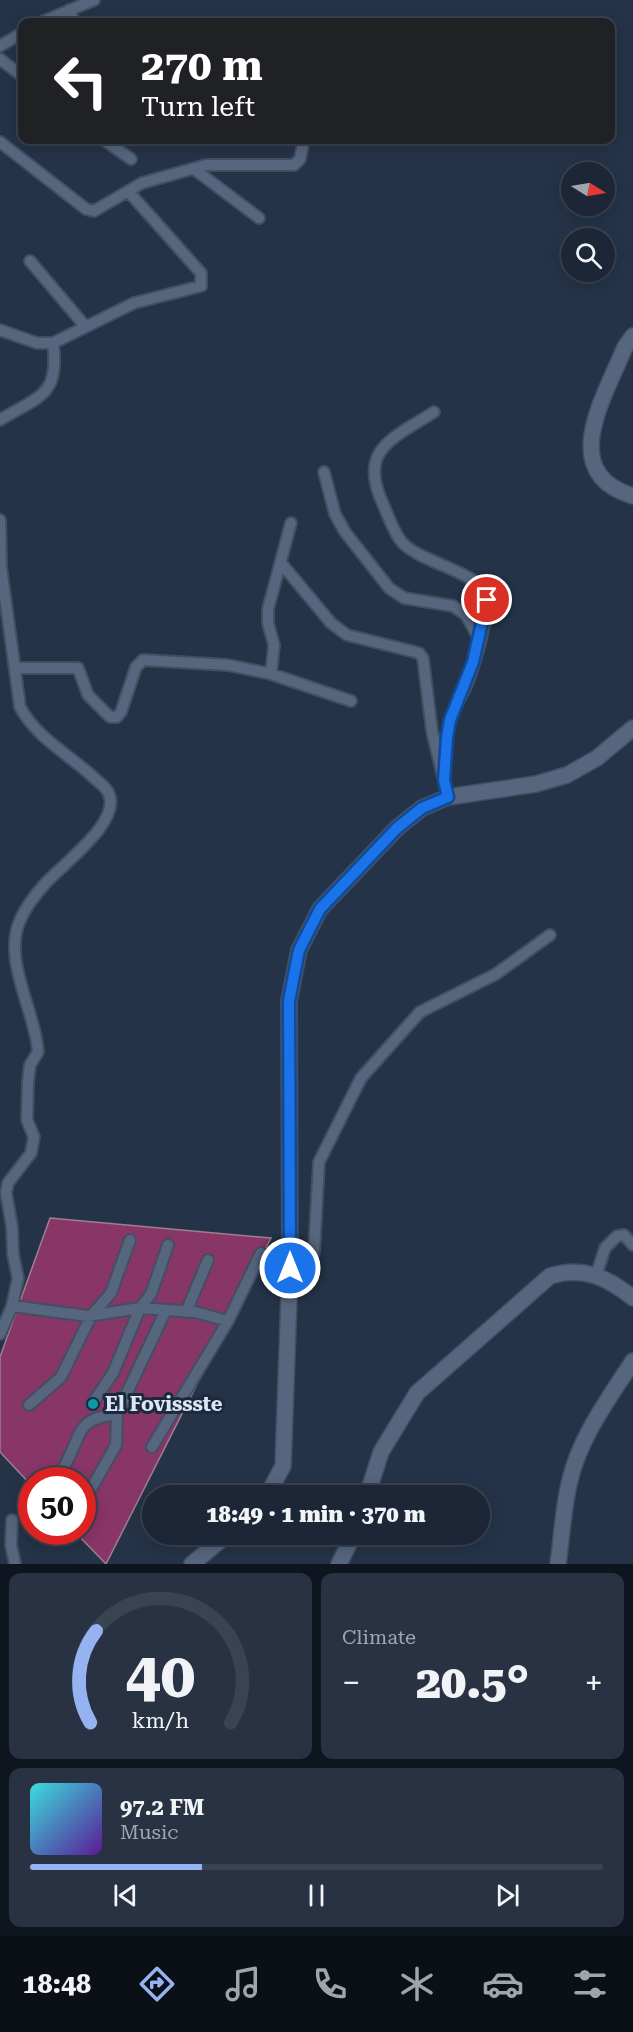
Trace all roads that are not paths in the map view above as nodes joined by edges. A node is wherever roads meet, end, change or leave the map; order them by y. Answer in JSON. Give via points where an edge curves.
{"nodes":[{"id":1,"x":94,"y":0,"type":"edge"},
{"id":2,"x":69,"y":10,"type":"junction"},
{"id":3,"x":51,"y":18,"type":"edge"},
{"id":4,"x":73,"y":18,"type":"edge"},
{"id":5,"x":18,"y":35,"type":"edge"},
{"id":6,"x":0,"y":46,"type":"edge"},
{"id":7,"x":0,"y":59,"type":"edge"},
{"id":8,"x":18,"y":73,"type":"edge"},
{"id":9,"x":0,"y":142,"type":"edge"},
{"id":10,"x":110,"y":144,"type":"edge"},
{"id":11,"x":303,"y":144,"type":"edge"},
{"id":12,"x":131,"y":159,"type":"dead end"},
{"id":13,"x":194,"y":169,"type":"junction"},
{"id":14,"x":128,"y":191,"type":"junction"},
{"id":15,"x":259,"y":218,"type":"dead end"},
{"id":16,"x":30,"y":261,"type":"dead end"},
{"id":17,"x":85,"y":326,"type":"junction"},
{"id":18,"x":0,"y":330,"type":"edge"},
{"id":19,"x":633,"y":336,"type":"edge"},
{"id":20,"x":53,"y":343,"type":"junction"},
{"id":21,"x":434,"y":412,"type":"dead end"},
{"id":22,"x":0,"y":420,"type":"edge"},
{"id":23,"x":324,"y":472,"type":"dead end"},
{"id":24,"x":633,"y":496,"type":"edge"},
{"id":25,"x":0,"y":520,"type":"edge"},
{"id":26,"x":291,"y":523,"type":"dead end"},
{"id":27,"x":281,"y":563,"type":"junction"},
{"id":28,"x":480,"y":640,"type":"junction"},
{"id":29,"x":16,"y":668,"type":"junction"},
{"id":30,"x":271,"y":674,"type":"junction"},
{"id":31,"x":351,"y":701,"type":"dead end"},
{"id":32,"x":633,"y":728,"type":"edge"},
{"id":33,"x":444,"y":780,"type":"junction"},
{"id":34,"x":448,"y":797,"type":"junction"},
{"id":35,"x":550,"y":935,"type":"dead end"},
{"id":36,"x":130,"y":1240,"type":"dead end"},
{"id":37,"x":168,"y":1245,"type":"dead end"},
{"id":38,"x":633,"y":1245,"type":"edge"},
{"id":39,"x":261,"y":1253,"type":"dead end"},
{"id":40,"x":208,"y":1260,"type":"dead end"},
{"id":41,"x":290,"y":1268,"type":"junction"},
{"id":42,"x":596,"y":1276,"type":"junction"},
{"id":43,"x":633,"y":1298,"type":"edge"},
{"id":44,"x":12,"y":1306,"type":"junction"},
{"id":45,"x":140,"y":1308,"type":"junction"},
{"id":46,"x":165,"y":1312,"type":"junction"},
{"id":47,"x":186,"y":1312,"type":"junction"},
{"id":48,"x":91,"y":1316,"type":"junction"},
{"id":49,"x":228,"y":1321,"type":"junction"},
{"id":50,"x":0,"y":1334,"type":"edge"},
{"id":51,"x":633,"y":1361,"type":"edge"},
{"id":52,"x":92,"y":1404,"type":"dead end"},
{"id":53,"x":29,"y":1405,"type":"dead end"},
{"id":54,"x":117,"y":1414,"type":"junction"},
{"id":55,"x":152,"y":1447,"type":"dead end"},
{"id":56,"x":65,"y":1465,"type":"dead end"},
{"id":57,"x":96,"y":1480,"type":"edge"},
{"id":58,"x":273,"y":1485,"type":"edge"},
{"id":59,"x":370,"y":1485,"type":"edge"},
{"id":60,"x":12,"y":1520,"type":"dead end"},
{"id":61,"x":215,"y":1545,"type":"edge"},
{"id":62,"x":348,"y":1545,"type":"edge"},
{"id":63,"x":15,"y":1564,"type":"edge"},
{"id":64,"x":192,"y":1564,"type":"edge"},
{"id":65,"x":339,"y":1564,"type":"edge"},
{"id":66,"x":558,"y":1564,"type":"edge"}],
"edges":[{"from":1,"to":2,"type":"street"},
{"from":2,"to":3,"type":"street"},
{"from":2,"to":4,"type":"street"},
{"from":5,"to":6,"type":"street"},
{"from":7,"to":8,"type":"street"},
{"from":9,"to":14,"type":"street","via":[[86,209],[94,211]]},
{"from":10,"to":12,"type":"street"},
{"from":11,"to":13,"type":"street","via":[[300,159],[294,165],[222,164]]},
{"from":13,"to":14,"type":"street","via":[[142,183]]},
{"from":13,"to":15,"type":"street"},
{"from":14,"to":17,"type":"street","via":[[201,273],[203,281],[201,286],[134,303]]},
{"from":16,"to":17,"type":"street"},
{"from":17,"to":20,"type":"street"},
{"from":18,"to":20,"type":"street","via":[[37,343]]},
{"from":19,"to":24,"type":"main road","via":[[593,425],[590,447],[596,472],[612,488]]},
{"from":20,"to":22,"type":"street","via":[[56,368],[49,385],[38,399]]},
{"from":21,"to":28,"type":"street","via":[[388,442],[380,452],[373,464],[375,487],[400,540],[450,570],[471,576],[484,588],[487,600]]},
{"from":23,"to":28,"type":"street","via":[[335,514],[345,532],[389,588],[404,598],[453,606],[466,615]]},
{"from":25,"to":29,"type":"street","via":[[1,567]]},
{"from":26,"to":27,"type":"street"},
{"from":27,"to":30,"type":"street","via":[[268,609],[274,645]]},
{"from":27,"to":33,"type":"street","via":[[331,623],[347,635],[419,653],[423,658],[432,732]]},
{"from":28,"to":33,"type":"street","via":[[467,684],[450,720]]},
{"from":29,"to":30,"type":"street","via":[[78,668],[88,695],[110,717],[121,712],[136,667],[143,660],[228,665]]},
{"from":29,"to":44,"type":"street","via":[[16,691],[29,724],[108,791],[111,804],[104,822],[44,885],[20,919],[17,960],[38,1052],[30,1065],[28,1082],[27,1120],[34,1137],[31,1153],[8,1183],[6,1193],[18,1278]]},
{"from":30,"to":31,"type":"street"},
{"from":32,"to":34,"type":"main road","via":[[597,758],[567,775],[536,784]]},
{"from":33,"to":34,"type":"street"},
{"from":34,"to":41,"type":"main road","via":[[422,808],[397,828],[320,909],[299,950],[289,1001]]},
{"from":35,"to":41,"type":"street","via":[[496,974],[420,1012],[361,1078],[319,1162],[314,1252]]},
{"from":36,"to":48,"type":"street","via":[[111,1293]]},
{"from":37,"to":45,"type":"street","via":[[151,1294]]},
{"from":38,"to":42,"type":"street","via":[[624,1236],[617,1236],[605,1248]]},
{"from":39,"to":49,"type":"street"},
{"from":40,"to":47,"type":"street"},
{"from":41,"to":58,"type":"main road","via":[[283,1466]]},
{"from":42,"to":43,"type":"main road"},
{"from":42,"to":59,"type":"main road","via":[[568,1270],[550,1276],[417,1393],[381,1452]]},
{"from":44,"to":48,"type":"street"},
{"from":44,"to":50,"type":"street"},
{"from":45,"to":46,"type":"street"},
{"from":45,"to":48,"type":"street"},
{"from":45,"to":52,"type":"street","via":[[113,1373]]},
{"from":46,"to":47,"type":"street"},
{"from":46,"to":54,"type":"street"},
{"from":47,"to":49,"type":"street"},
{"from":48,"to":53,"type":"street","via":[[61,1377]]},
{"from":49,"to":55,"type":"street"},
{"from":51,"to":66,"type":"main road","via":[[595,1420],[578,1455],[570,1480]]},
{"from":54,"to":56,"type":"street","via":[[98,1416],[83,1425]]},
{"from":54,"to":57,"type":"street","via":[[116,1445]]},
{"from":60,"to":63,"type":"street","via":[[10,1545]]},
{"from":61,"to":64,"type":"main road"},
{"from":62,"to":65,"type":"main road"}]}
